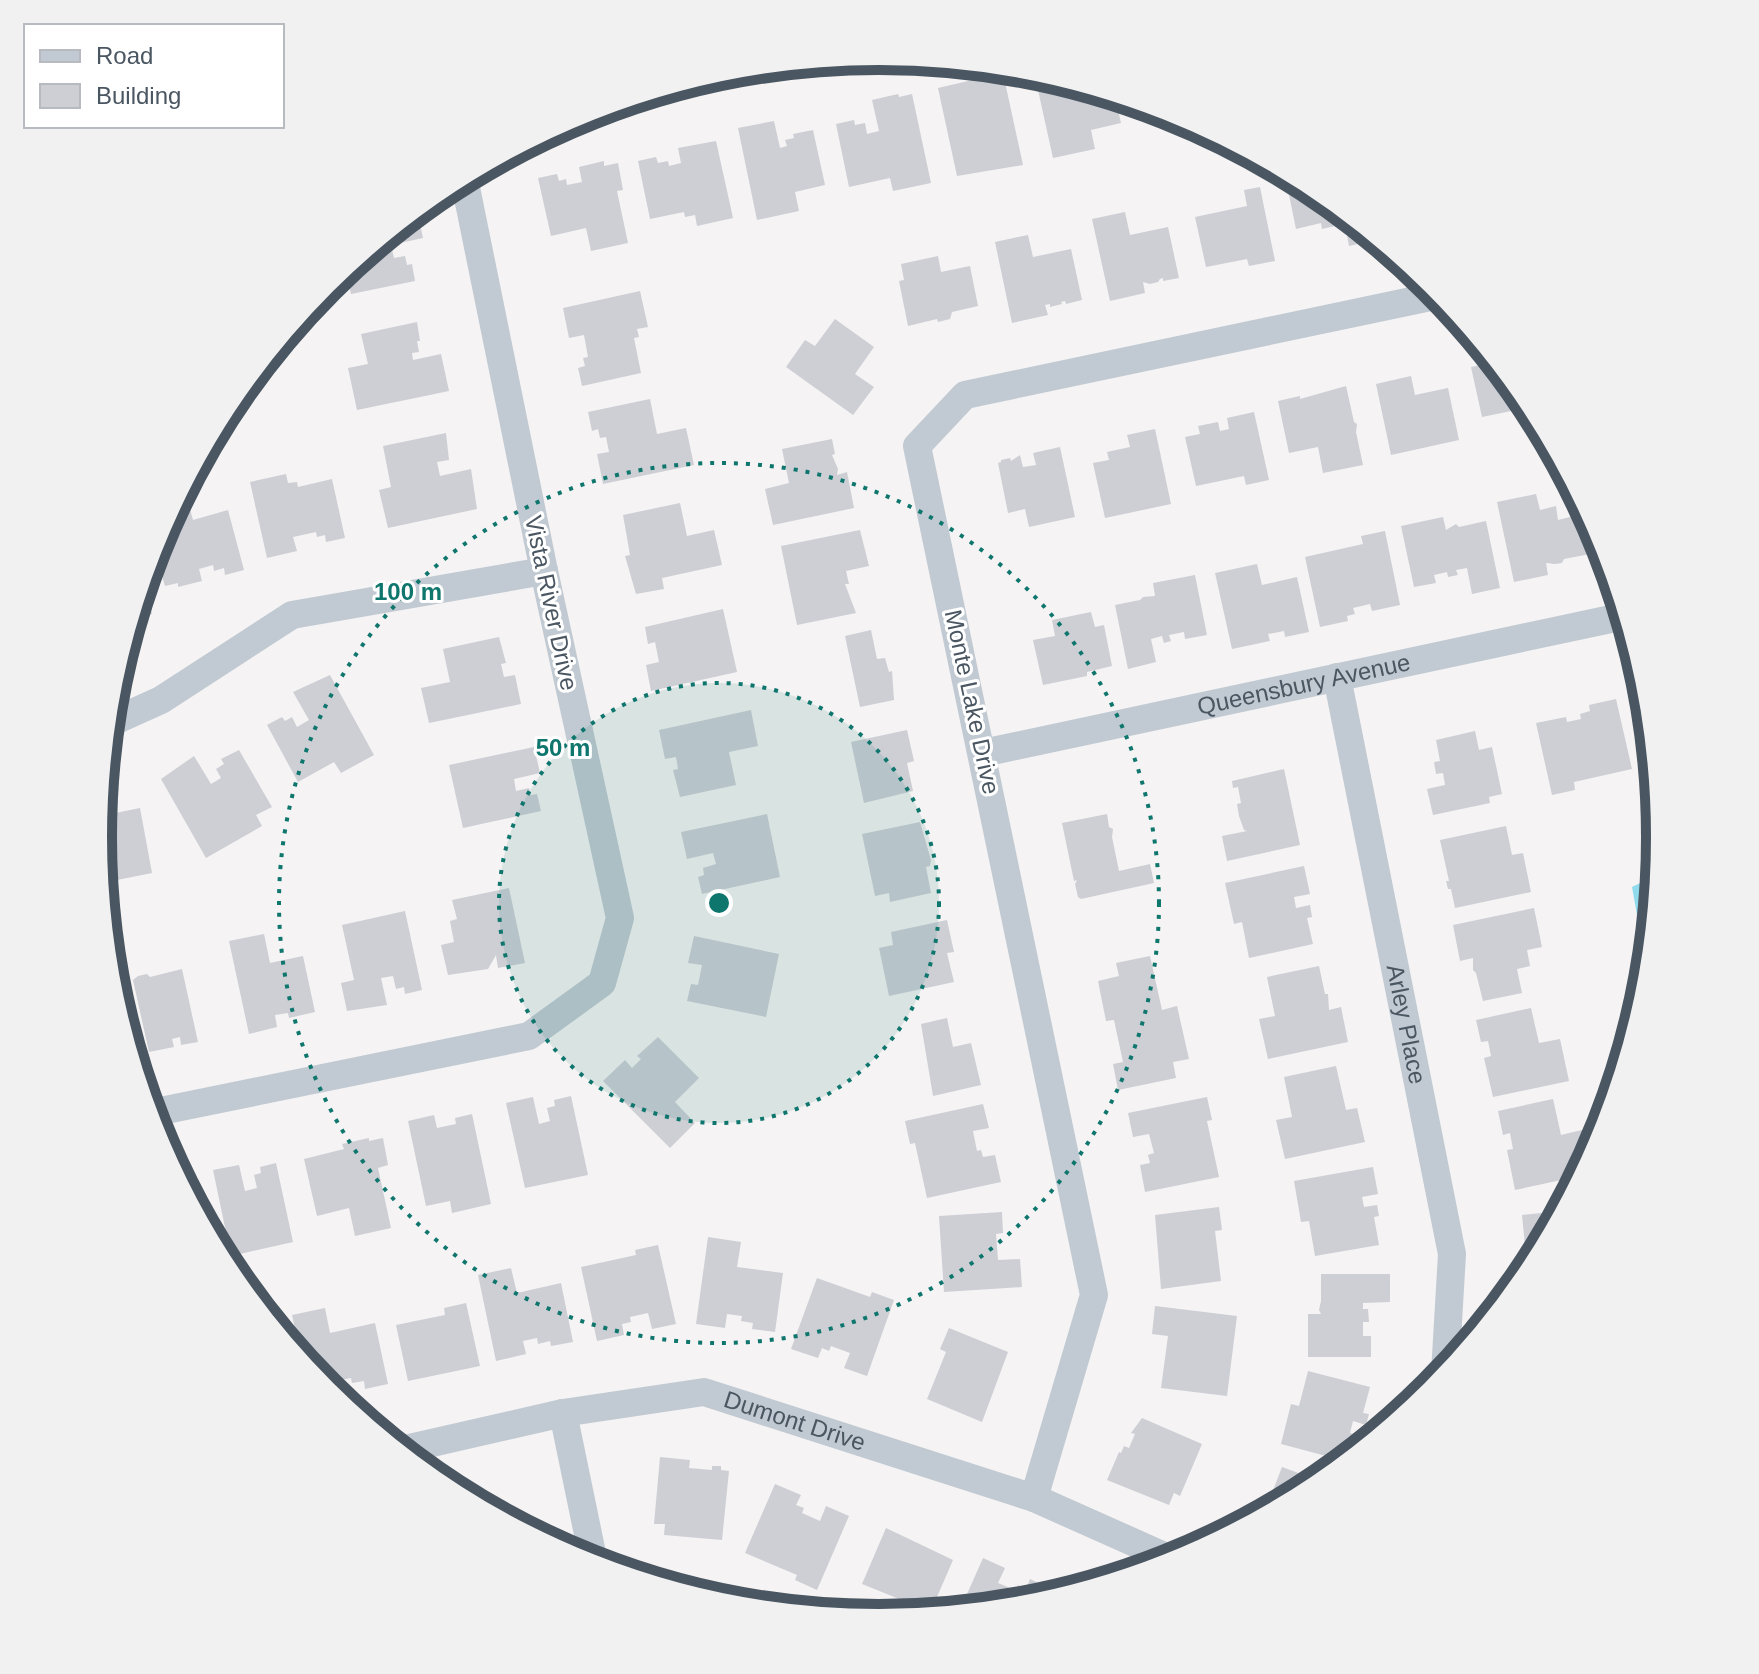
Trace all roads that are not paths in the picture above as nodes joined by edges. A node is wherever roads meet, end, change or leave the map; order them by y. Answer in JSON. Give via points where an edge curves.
{"nodes":[{"id":1,"x":467,"y":191,"type":"edge"},
{"id":2,"x":1425,"y":298,"type":"edge"},
{"id":3,"x":544,"y":571,"type":"junction"},
{"id":4,"x":1614,"y":618,"type":"edge"},
{"id":5,"x":1337,"y":677,"type":"junction"},
{"id":6,"x":122,"y":718,"type":"edge"},
{"id":7,"x":983,"y":753,"type":"junction"},
{"id":8,"x":163,"y":1111,"type":"edge"},
{"id":9,"x":1446,"y":1353,"type":"edge"},
{"id":10,"x":563,"y":1413,"type":"junction"},
{"id":11,"x":414,"y":1447,"type":"edge"},
{"id":12,"x":1034,"y":1498,"type":"junction"},
{"id":13,"x":591,"y":1548,"type":"edge"},
{"id":14,"x":1156,"y":1552,"type":"edge"}],
"edges":[{"from":1,"to":3,"type":"street","name":"Vista River Drive"},
{"from":2,"to":7,"type":"street","name":"Monte Lake Drive","via":[[965,395],[917,446]]},
{"from":3,"to":6,"type":"street","via":[[292,615],[161,700]]},
{"from":3,"to":8,"type":"street","name":"Vista River Drive","via":[[620,918],[602,983],[529,1036]]},
{"from":4,"to":5,"type":"street","name":"Queensbury Avenue"},
{"from":5,"to":7,"type":"street","name":"Queensbury Avenue"},
{"from":5,"to":9,"type":"street","name":"Arley Place","via":[[1452,1254]]},
{"from":7,"to":12,"type":"street","name":"Monte Lake Drive","via":[[1094,1295]]},
{"from":10,"to":11,"type":"street","name":"Dumont Drive"},
{"from":10,"to":12,"type":"street","name":"Dumont Drive","via":[[704,1392]]},
{"from":10,"to":13,"type":"street"},
{"from":12,"to":14,"type":"street","name":"Dumont Drive"}]}
